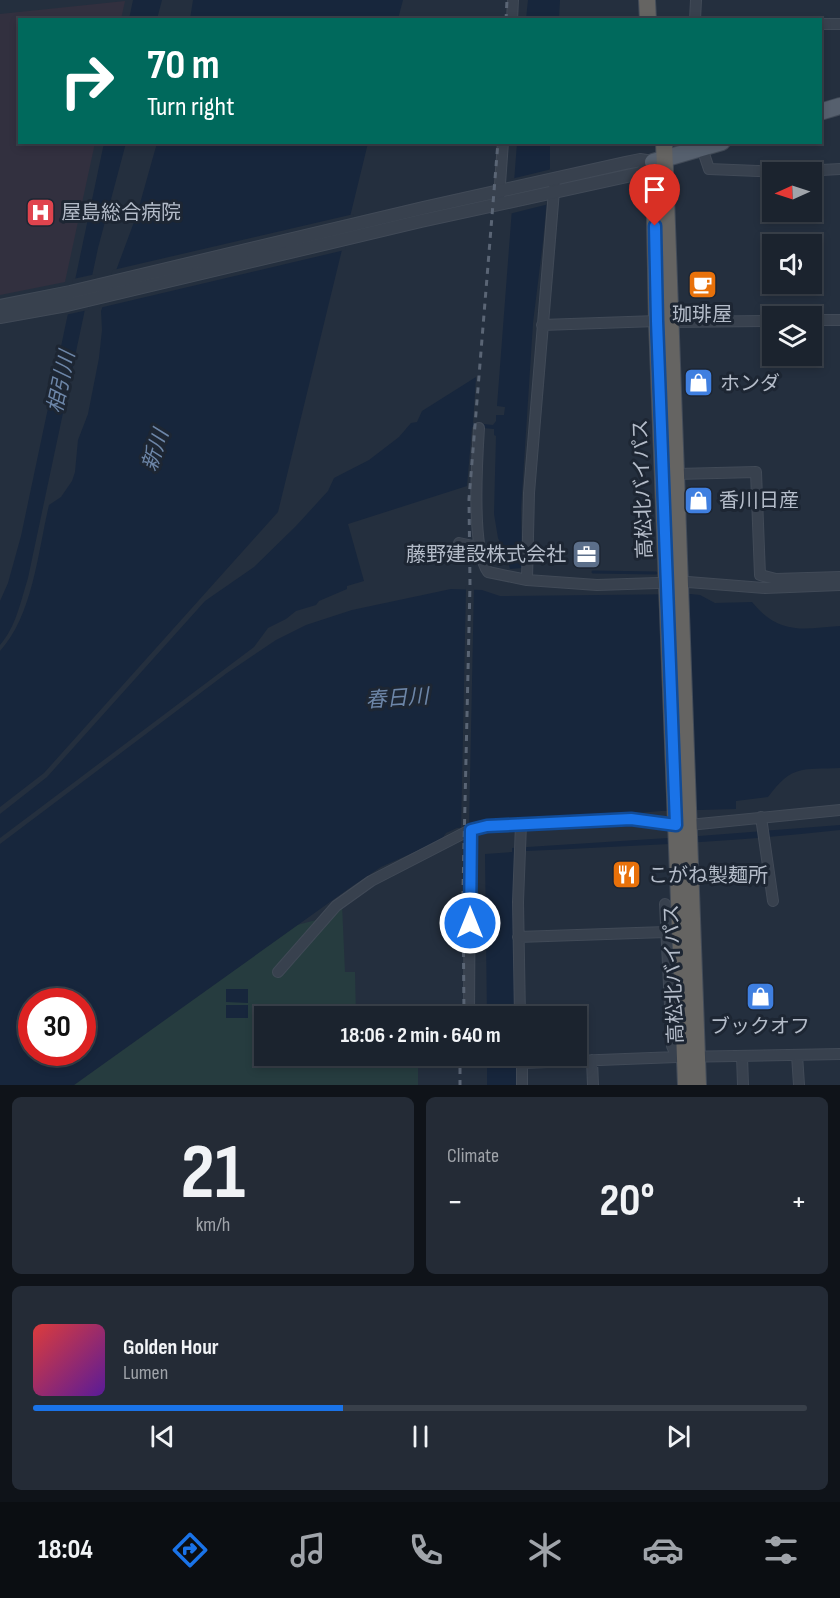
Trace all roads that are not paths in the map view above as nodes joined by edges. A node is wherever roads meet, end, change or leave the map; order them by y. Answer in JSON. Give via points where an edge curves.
{"nodes":[{"id":1,"x":513,"y":0,"type":"edge"},
{"id":2,"x":647,"y":0,"type":"edge"},
{"id":3,"x":659,"y":0,"type":"edge"},
{"id":4,"x":696,"y":0,"type":"edge"},
{"id":5,"x":512,"y":18,"type":"edge"},
{"id":6,"x":648,"y":18,"type":"edge"},
{"id":7,"x":659,"y":18,"type":"edge"},
{"id":8,"x":695,"y":18,"type":"edge"},
{"id":9,"x":822,"y":24,"type":"edge"},
{"id":10,"x":840,"y":24,"type":"edge"},
{"id":11,"x":840,"y":106,"type":"edge"},
{"id":12,"x":822,"y":111,"type":"edge"},
{"id":13,"x":503,"y":144,"type":"edge"},
{"id":14,"x":712,"y":144,"type":"edge"},
{"id":15,"x":693,"y":148,"type":"edge"},
{"id":16,"x":660,"y":155,"type":"edge"},
{"id":17,"x":840,"y":170,"type":"edge"},
{"id":18,"x":553,"y":186,"type":"junction"},
{"id":19,"x":504,"y":197,"type":"junction"},
{"id":20,"x":0,"y":306,"type":"edge"},
{"id":21,"x":0,"y":317,"type":"edge"},
{"id":22,"x":822,"y":320,"type":"edge"},
{"id":23,"x":840,"y":320,"type":"edge"},
{"id":24,"x":762,"y":321,"type":"edge"},
{"id":25,"x":663,"y":322,"type":"junction"},
{"id":26,"x":542,"y":326,"type":"junction"},
{"id":27,"x":479,"y":428,"type":"dead end"},
{"id":28,"x":677,"y":474,"type":"junction"},
{"id":29,"x":671,"y":506,"type":"junction"},
{"id":30,"x":459,"y":543,"type":"dead end"},
{"id":31,"x":478,"y":547,"type":"junction"},
{"id":32,"x":840,"y":577,"type":"edge"},
{"id":33,"x":527,"y":580,"type":"junction"},
{"id":34,"x":840,"y":585,"type":"edge"},
{"id":35,"x":674,"y":587,"type":"junction"},
{"id":36,"x":840,"y":810,"type":"edge"},
{"id":37,"x":761,"y":817,"type":"junction"},
{"id":38,"x":521,"y":824,"type":"junction"},
{"id":39,"x":471,"y":830,"type":"junction"},
{"id":40,"x":683,"y":831,"type":"junction"},
{"id":41,"x":773,"y":901,"type":"dead end"},
{"id":42,"x":665,"y":904,"type":"dead end"},
{"id":43,"x":666,"y":932,"type":"junction"},
{"id":44,"x":518,"y":937,"type":"junction"},
{"id":45,"x":278,"y":972,"type":"dead end"},
{"id":46,"x":469,"y":1006,"type":"edge"},
{"id":47,"x":520,"y":1006,"type":"edge"},
{"id":48,"x":840,"y":1054,"type":"edge"},
{"id":49,"x":797,"y":1055,"type":"junction"},
{"id":50,"x":742,"y":1056,"type":"junction"},
{"id":51,"x":686,"y":1057,"type":"junction"},
{"id":52,"x":587,"y":1060,"type":"edge"},
{"id":53,"x":592,"y":1060,"type":"junction"},
{"id":54,"x":522,"y":1066,"type":"edge"},
{"id":55,"x":522,"y":1085,"type":"edge"},
{"id":56,"x":593,"y":1085,"type":"edge"},
{"id":57,"x":686,"y":1085,"type":"edge"},
{"id":58,"x":698,"y":1085,"type":"edge"},
{"id":59,"x":743,"y":1085,"type":"edge"},
{"id":60,"x":799,"y":1085,"type":"edge"}],
"edges":[{"from":1,"to":5,"type":"street"},
{"from":2,"to":6,"type":"highway"},
{"from":3,"to":7,"type":"highway"},
{"from":4,"to":8,"type":"street"},
{"from":9,"to":10,"type":"street"},
{"from":11,"to":12,"type":"main road"},
{"from":13,"to":19,"type":"street"},
{"from":14,"to":15,"type":"main road"},
{"from":15,"to":16,"type":"main road"},
{"from":15,"to":17,"type":"street","via":[[709,169]]},
{"from":16,"to":18,"type":"street","via":[[641,173]]},
{"from":16,"to":25,"type":"highway","name":"高松北バイパス"},
{"from":18,"to":19,"type":"street"},
{"from":18,"to":26,"type":"street"},
{"from":19,"to":20,"type":"street","via":[[423,208]]},
{"from":19,"to":21,"type":"street","via":[[421,221],[67,305]]},
{"from":22,"to":23,"type":"street"},
{"from":24,"to":25,"type":"street"},
{"from":25,"to":26,"type":"street"},
{"from":25,"to":28,"type":"highway","name":"高松北バイパス"},
{"from":25,"to":29,"type":"highway","name":"高松北バイパス"},
{"from":26,"to":33,"type":"street","via":[[529,493]]},
{"from":27,"to":31,"type":"street"},
{"from":28,"to":29,"type":"highway","name":"高松北バイパス"},
{"from":28,"to":32,"type":"street","via":[[756,472],[760,575],[776,579]]},
{"from":29,"to":35,"type":"highway","name":"高松北バイパス"},
{"from":30,"to":31,"type":"street"},
{"from":31,"to":33,"type":"street","via":[[488,572]]},
{"from":33,"to":35,"type":"street"},
{"from":34,"to":35,"type":"street"},
{"from":35,"to":40,"type":"highway","name":"高松北バイパス"},
{"from":36,"to":37,"type":"street"},
{"from":37,"to":40,"type":"street"},
{"from":37,"to":41,"type":"street"},
{"from":38,"to":39,"type":"street"},
{"from":38,"to":40,"type":"street","via":[[631,819]]},
{"from":38,"to":44,"type":"street"},
{"from":39,"to":45,"type":"street","via":[[371,881],[336,906]]},
{"from":39,"to":46,"type":"street"},
{"from":40,"to":51,"type":"highway","name":"高松北バイパス"},
{"from":42,"to":43,"type":"street"},
{"from":43,"to":44,"type":"street"},
{"from":43,"to":51,"type":"street","via":[[672,1046]]},
{"from":44,"to":47,"type":"street"},
{"from":48,"to":49,"type":"street"},
{"from":49,"to":50,"type":"street"},
{"from":49,"to":60,"type":"street"},
{"from":50,"to":51,"type":"street"},
{"from":50,"to":59,"type":"street"},
{"from":51,"to":53,"type":"street"},
{"from":51,"to":57,"type":"highway","name":"高松北バイパス"},
{"from":51,"to":58,"type":"highway","name":"高松北バイパス"},
{"from":52,"to":53,"type":"street"},
{"from":53,"to":56,"type":"street"},
{"from":54,"to":55,"type":"street"}]}
